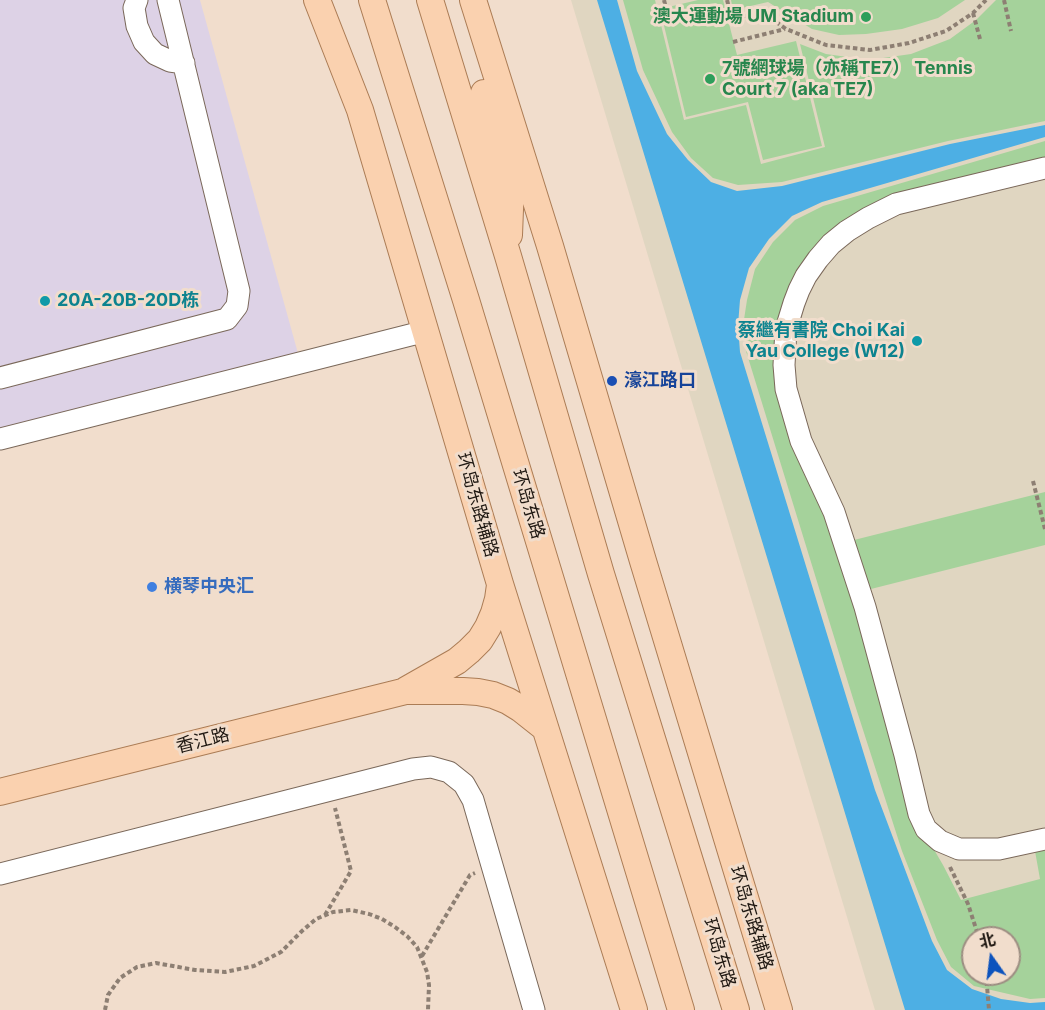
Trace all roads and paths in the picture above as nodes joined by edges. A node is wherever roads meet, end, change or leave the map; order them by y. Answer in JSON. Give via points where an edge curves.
{"nodes":[{"id":1,"x":137,"y":0,"type":"edge"},
{"id":2,"x":168,"y":0,"type":"edge"},
{"id":3,"x":317,"y":0,"type":"edge"},
{"id":4,"x":336,"y":0,"type":"edge"},
{"id":5,"x":372,"y":0,"type":"edge"},
{"id":6,"x":430,"y":0,"type":"edge"},
{"id":7,"x":471,"y":0,"type":"edge"},
{"id":8,"x":664,"y":0,"type":"edge"},
{"id":9,"x":727,"y":0,"type":"edge"},
{"id":10,"x":986,"y":0,"type":"edge"},
{"id":11,"x":1004,"y":0,"type":"edge"},
{"id":12,"x":666,"y":8,"type":"dead end"},
{"id":13,"x":974,"y":13,"type":"junction"},
{"id":14,"x":786,"y":29,"type":"junction"},
{"id":15,"x":1011,"y":31,"type":"dead end"},
{"id":16,"x":980,"y":39,"type":"dead end"},
{"id":17,"x":733,"y":42,"type":"dead end"},
{"id":18,"x":184,"y":63,"type":"junction"},
{"id":19,"x":360,"y":110,"type":"junction"},
{"id":20,"x":1045,"y":168,"type":"edge"},
{"id":21,"x":508,"y":256,"type":"junction"},
{"id":22,"x":426,"y":332,"type":"junction"},
{"id":23,"x":0,"y":378,"type":"edge"},
{"id":24,"x":0,"y":440,"type":"edge"},
{"id":25,"x":1033,"y":481,"type":"dead end"},
{"id":26,"x":1043,"y":515,"type":"edge"},
{"id":27,"x":1045,"y":529,"type":"edge"},
{"id":28,"x":500,"y":584,"type":"junction"},
{"id":29,"x":406,"y":691,"type":"junction"},
{"id":30,"x":545,"y":729,"type":"junction"},
{"id":31,"x":331,"y":790,"type":"junction"},
{"id":32,"x":0,"y":792,"type":"edge"},
{"id":33,"x":1045,"y":839,"type":"edge"},
{"id":34,"x":948,"y":863,"type":"dead end"},
{"id":35,"x":493,"y":869,"type":"junction"},
{"id":36,"x":0,"y":874,"type":"edge"},
{"id":37,"x":324,"y":916,"type":"junction"},
{"id":38,"x":975,"y":926,"type":"edge"},
{"id":39,"x":422,"y":956,"type":"junction"},
{"id":40,"x":987,"y":986,"type":"edge"},
{"id":41,"x":105,"y":1010,"type":"edge"},
{"id":42,"x":428,"y":1010,"type":"edge"},
{"id":43,"x":534,"y":1010,"type":"edge"},
{"id":44,"x":634,"y":1010,"type":"edge"},
{"id":45,"x":681,"y":1010,"type":"edge"},
{"id":46,"x":736,"y":1010,"type":"edge"},
{"id":47,"x":779,"y":1010,"type":"edge"},
{"id":48,"x":989,"y":1010,"type":"edge"}],
"edges":[{"from":1,"to":18,"type":"street","via":[[134,8],[144,42],[155,54]]},
{"from":2,"to":18,"type":"street"},
{"from":3,"to":19,"type":"main road","name":"环岛东路辅路"},
{"from":4,"to":19,"type":"main road"},
{"from":5,"to":45,"type":"main road","name":"环岛东路"},
{"from":6,"to":21,"type":"main road","name":"环岛东路"},
{"from":7,"to":21,"type":"main road","via":[[477,70],[511,184]]},
{"from":7,"to":47,"type":"main road","name":"环岛东路辅路","via":[[550,246]]},
{"from":8,"to":12,"type":"path"},
{"from":9,"to":14,"type":"path","via":[[732,19],[762,12]]},
{"from":10,"to":13,"type":"path"},
{"from":11,"to":15,"type":"path"},
{"from":13,"to":14,"type":"path","via":[[946,31],[870,50],[826,45]]},
{"from":13,"to":16,"type":"path"},
{"from":14,"to":17,"type":"path"},
{"from":18,"to":23,"type":"street","via":[[239,291],[237,306],[227,320]]},
{"from":19,"to":22,"type":"main road","name":"环岛东路辅路"},
{"from":20,"to":33,"type":"street","via":[[896,204],[847,231],[831,244],[806,276],[786,329],[784,365],[786,389],[801,441],[834,512],[926,829],[940,842],[959,849],[999,849]]},
{"from":21,"to":46,"type":"main road","name":"环岛东路","via":[[601,574]]},
{"from":22,"to":24,"type":"street"},
{"from":22,"to":28,"type":"main road","name":"环岛东路辅路"},
{"from":25,"to":26,"type":"path"},
{"from":26,"to":27,"type":"path"},
{"from":28,"to":29,"type":"main road","via":[[494,613],[480,640],[458,661]]},
{"from":28,"to":30,"type":"main road","name":"环岛东路辅路"},
{"from":29,"to":30,"type":"main road","via":[[493,695],[521,709]]},
{"from":29,"to":32,"type":"main road","name":"香江路"},
{"from":30,"to":44,"type":"main road","name":"环岛东路辅路"},
{"from":31,"to":35,"type":"street","via":[[413,769],[431,767],[450,772],[464,784],[473,800]]},
{"from":31,"to":36,"type":"street"},
{"from":31,"to":37,"type":"path","via":[[351,871]]},
{"from":34,"to":38,"type":"path"},
{"from":35,"to":39,"type":"path","via":[[470,875]]},
{"from":35,"to":43,"type":"street"},
{"from":37,"to":39,"type":"path","via":[[351,910],[382,919],[407,936]]},
{"from":37,"to":41,"type":"path","via":[[281,952],[254,966],[225,972],[156,963],[136,967],[120,978],[108,995]]},
{"from":39,"to":42,"type":"path","via":[[429,985]]},
{"from":40,"to":48,"type":"path"}]}
